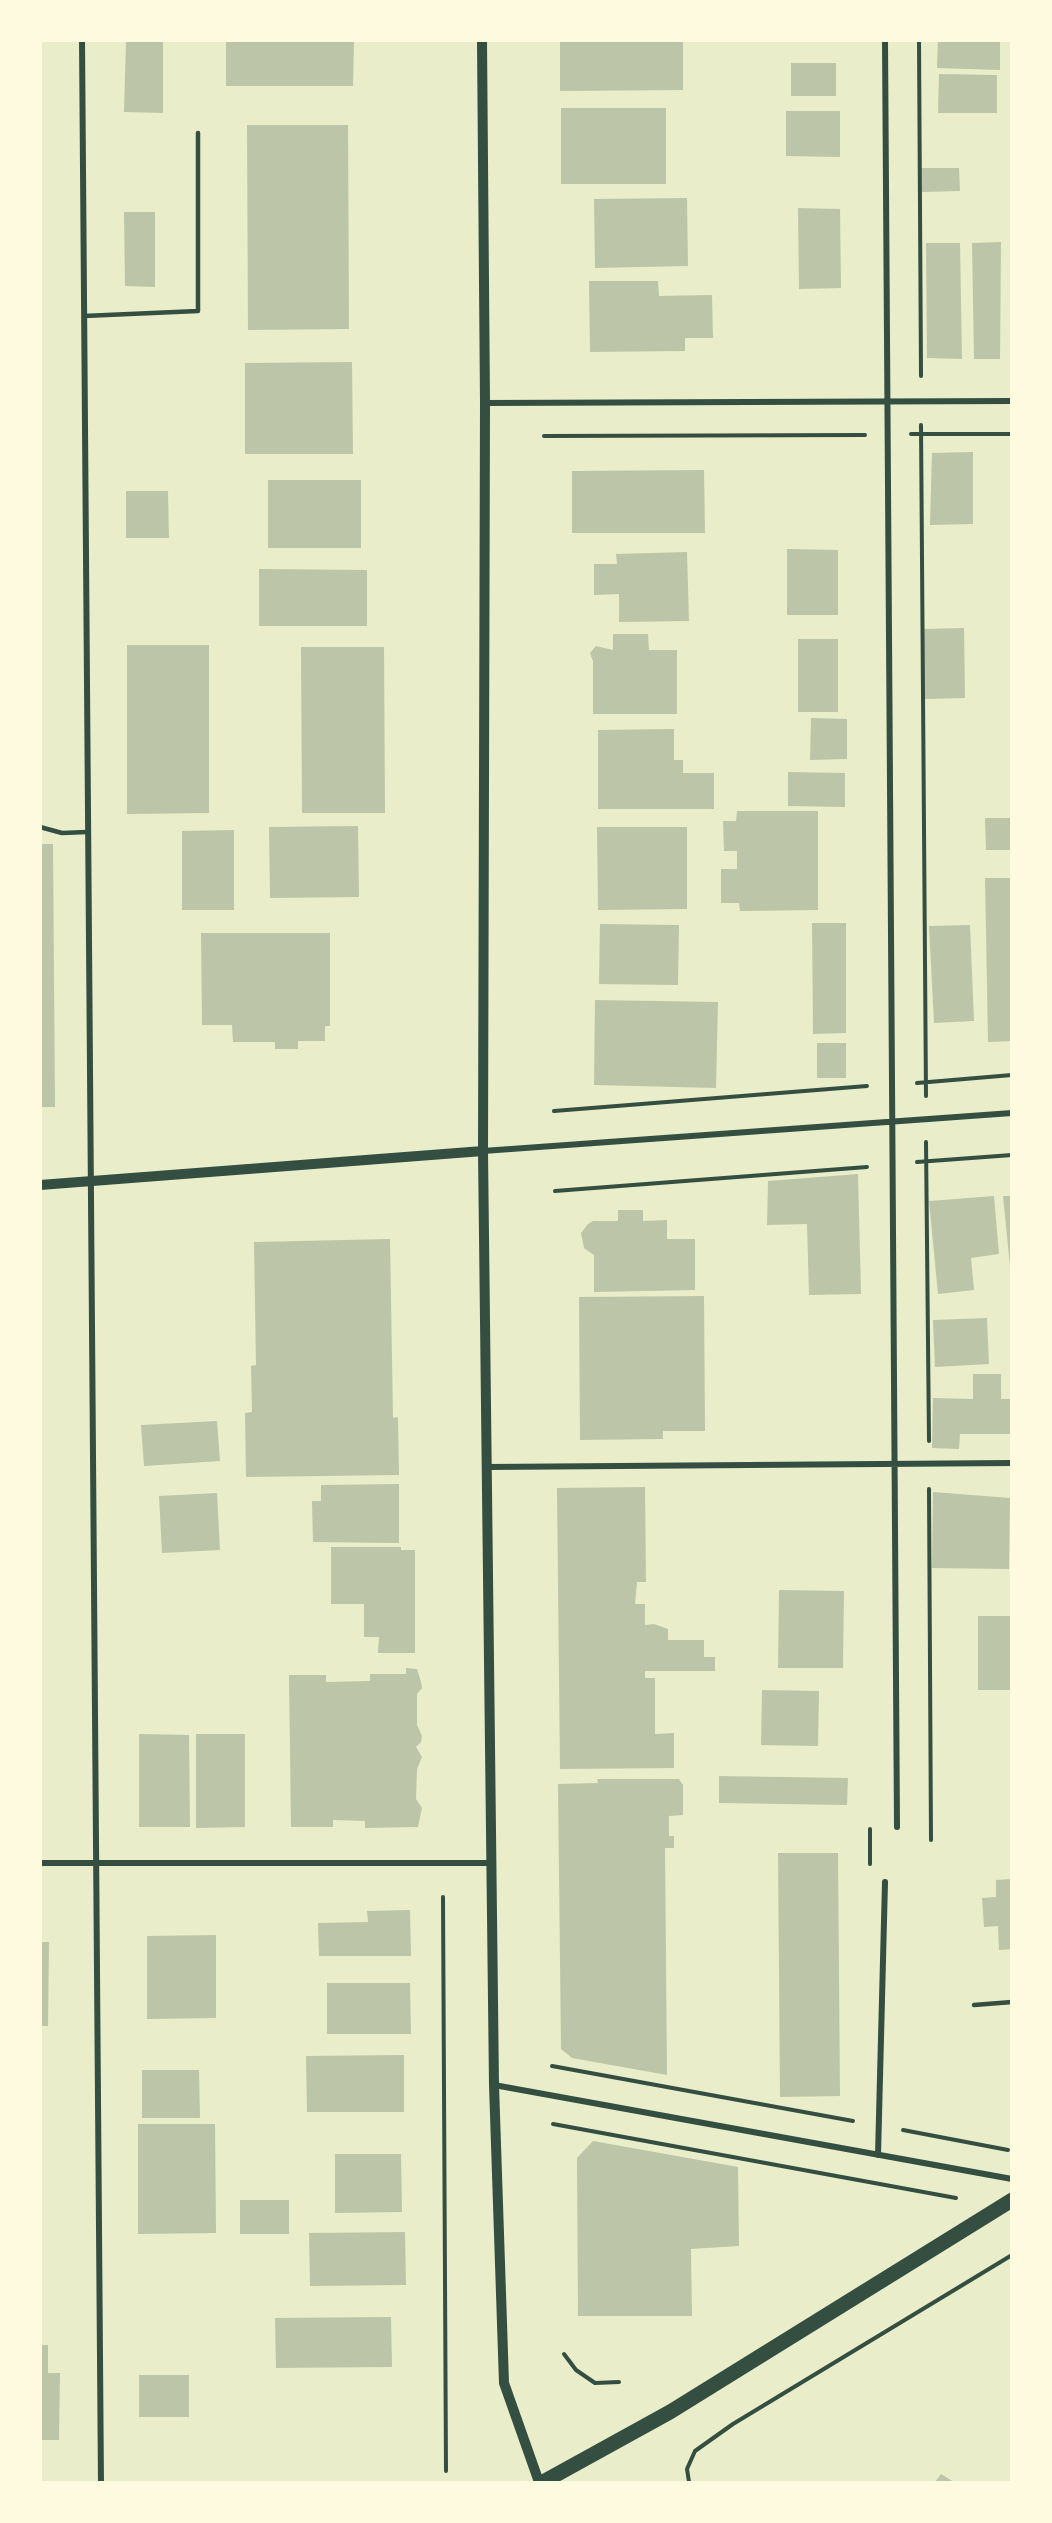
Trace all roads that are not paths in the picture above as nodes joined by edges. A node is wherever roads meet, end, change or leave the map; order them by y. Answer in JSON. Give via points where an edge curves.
{"nodes":[{"id":1,"x":82,"y":40,"type":"edge"},
{"id":2,"x":482,"y":40,"type":"edge"},
{"id":3,"x":885,"y":40,"type":"edge"},
{"id":4,"x":198,"y":133,"type":"dead end"},
{"id":5,"x":84,"y":316,"type":"junction"},
{"id":6,"x":1011,"y":401,"type":"edge"},
{"id":7,"x":887,"y":402,"type":"junction"},
{"id":8,"x":485,"y":403,"type":"junction"},
{"id":9,"x":40,"y":827,"type":"edge"},
{"id":10,"x":87,"y":832,"type":"junction"},
{"id":11,"x":1011,"y":1113,"type":"edge"},
{"id":12,"x":892,"y":1123,"type":"junction"},
{"id":13,"x":483,"y":1151,"type":"junction"},
{"id":14,"x":90,"y":1181,"type":"junction"},
{"id":15,"x":40,"y":1185,"type":"edge"},
{"id":16,"x":1011,"y":1463,"type":"edge"},
{"id":17,"x":894,"y":1464,"type":"junction"},
{"id":18,"x":487,"y":1467,"type":"junction"},
{"id":19,"x":897,"y":1827,"type":"dead end"},
{"id":20,"x":40,"y":1863,"type":"edge"},
{"id":21,"x":96,"y":1863,"type":"junction"},
{"id":22,"x":489,"y":1863,"type":"junction"},
{"id":23,"x":885,"y":1882,"type":"dead end"},
{"id":24,"x":1011,"y":2002,"type":"edge"},
{"id":25,"x":974,"y":2006,"type":"dead end"},
{"id":26,"x":494,"y":2085,"type":"junction"},
{"id":27,"x":878,"y":2155,"type":"junction"},
{"id":28,"x":1011,"y":2179,"type":"edge"},
{"id":29,"x":1011,"y":2200,"type":"edge"},
{"id":30,"x":101,"y":2482,"type":"edge"},
{"id":31,"x":541,"y":2482,"type":"edge"}],
"edges":[{"from":1,"to":5,"type":"street"},
{"from":2,"to":8,"type":"street"},
{"from":3,"to":7,"type":"street"},
{"from":4,"to":5,"type":"lane","via":[[198,311]]},
{"from":5,"to":10,"type":"street"},
{"from":6,"to":7,"type":"street"},
{"from":7,"to":8,"type":"street"},
{"from":7,"to":12,"type":"street"},
{"from":8,"to":13,"type":"street"},
{"from":9,"to":10,"type":"lane","via":[[62,833]]},
{"from":10,"to":14,"type":"street"},
{"from":11,"to":12,"type":"street"},
{"from":12,"to":13,"type":"street"},
{"from":12,"to":17,"type":"street"},
{"from":13,"to":14,"type":"street"},
{"from":13,"to":18,"type":"street"},
{"from":14,"to":15,"type":"street"},
{"from":14,"to":21,"type":"street"},
{"from":16,"to":17,"type":"street"},
{"from":17,"to":18,"type":"street"},
{"from":17,"to":19,"type":"street"},
{"from":18,"to":22,"type":"street"},
{"from":20,"to":21,"type":"street"},
{"from":21,"to":22,"type":"street"},
{"from":21,"to":30,"type":"street"},
{"from":22,"to":26,"type":"street"},
{"from":23,"to":27,"type":"street"},
{"from":24,"to":25,"type":"lane"},
{"from":26,"to":27,"type":"street"},
{"from":26,"to":31,"type":"street","via":[[504,2382]]},
{"from":27,"to":28,"type":"street"},
{"from":29,"to":31,"type":"main road","via":[[670,2412]]}]}
